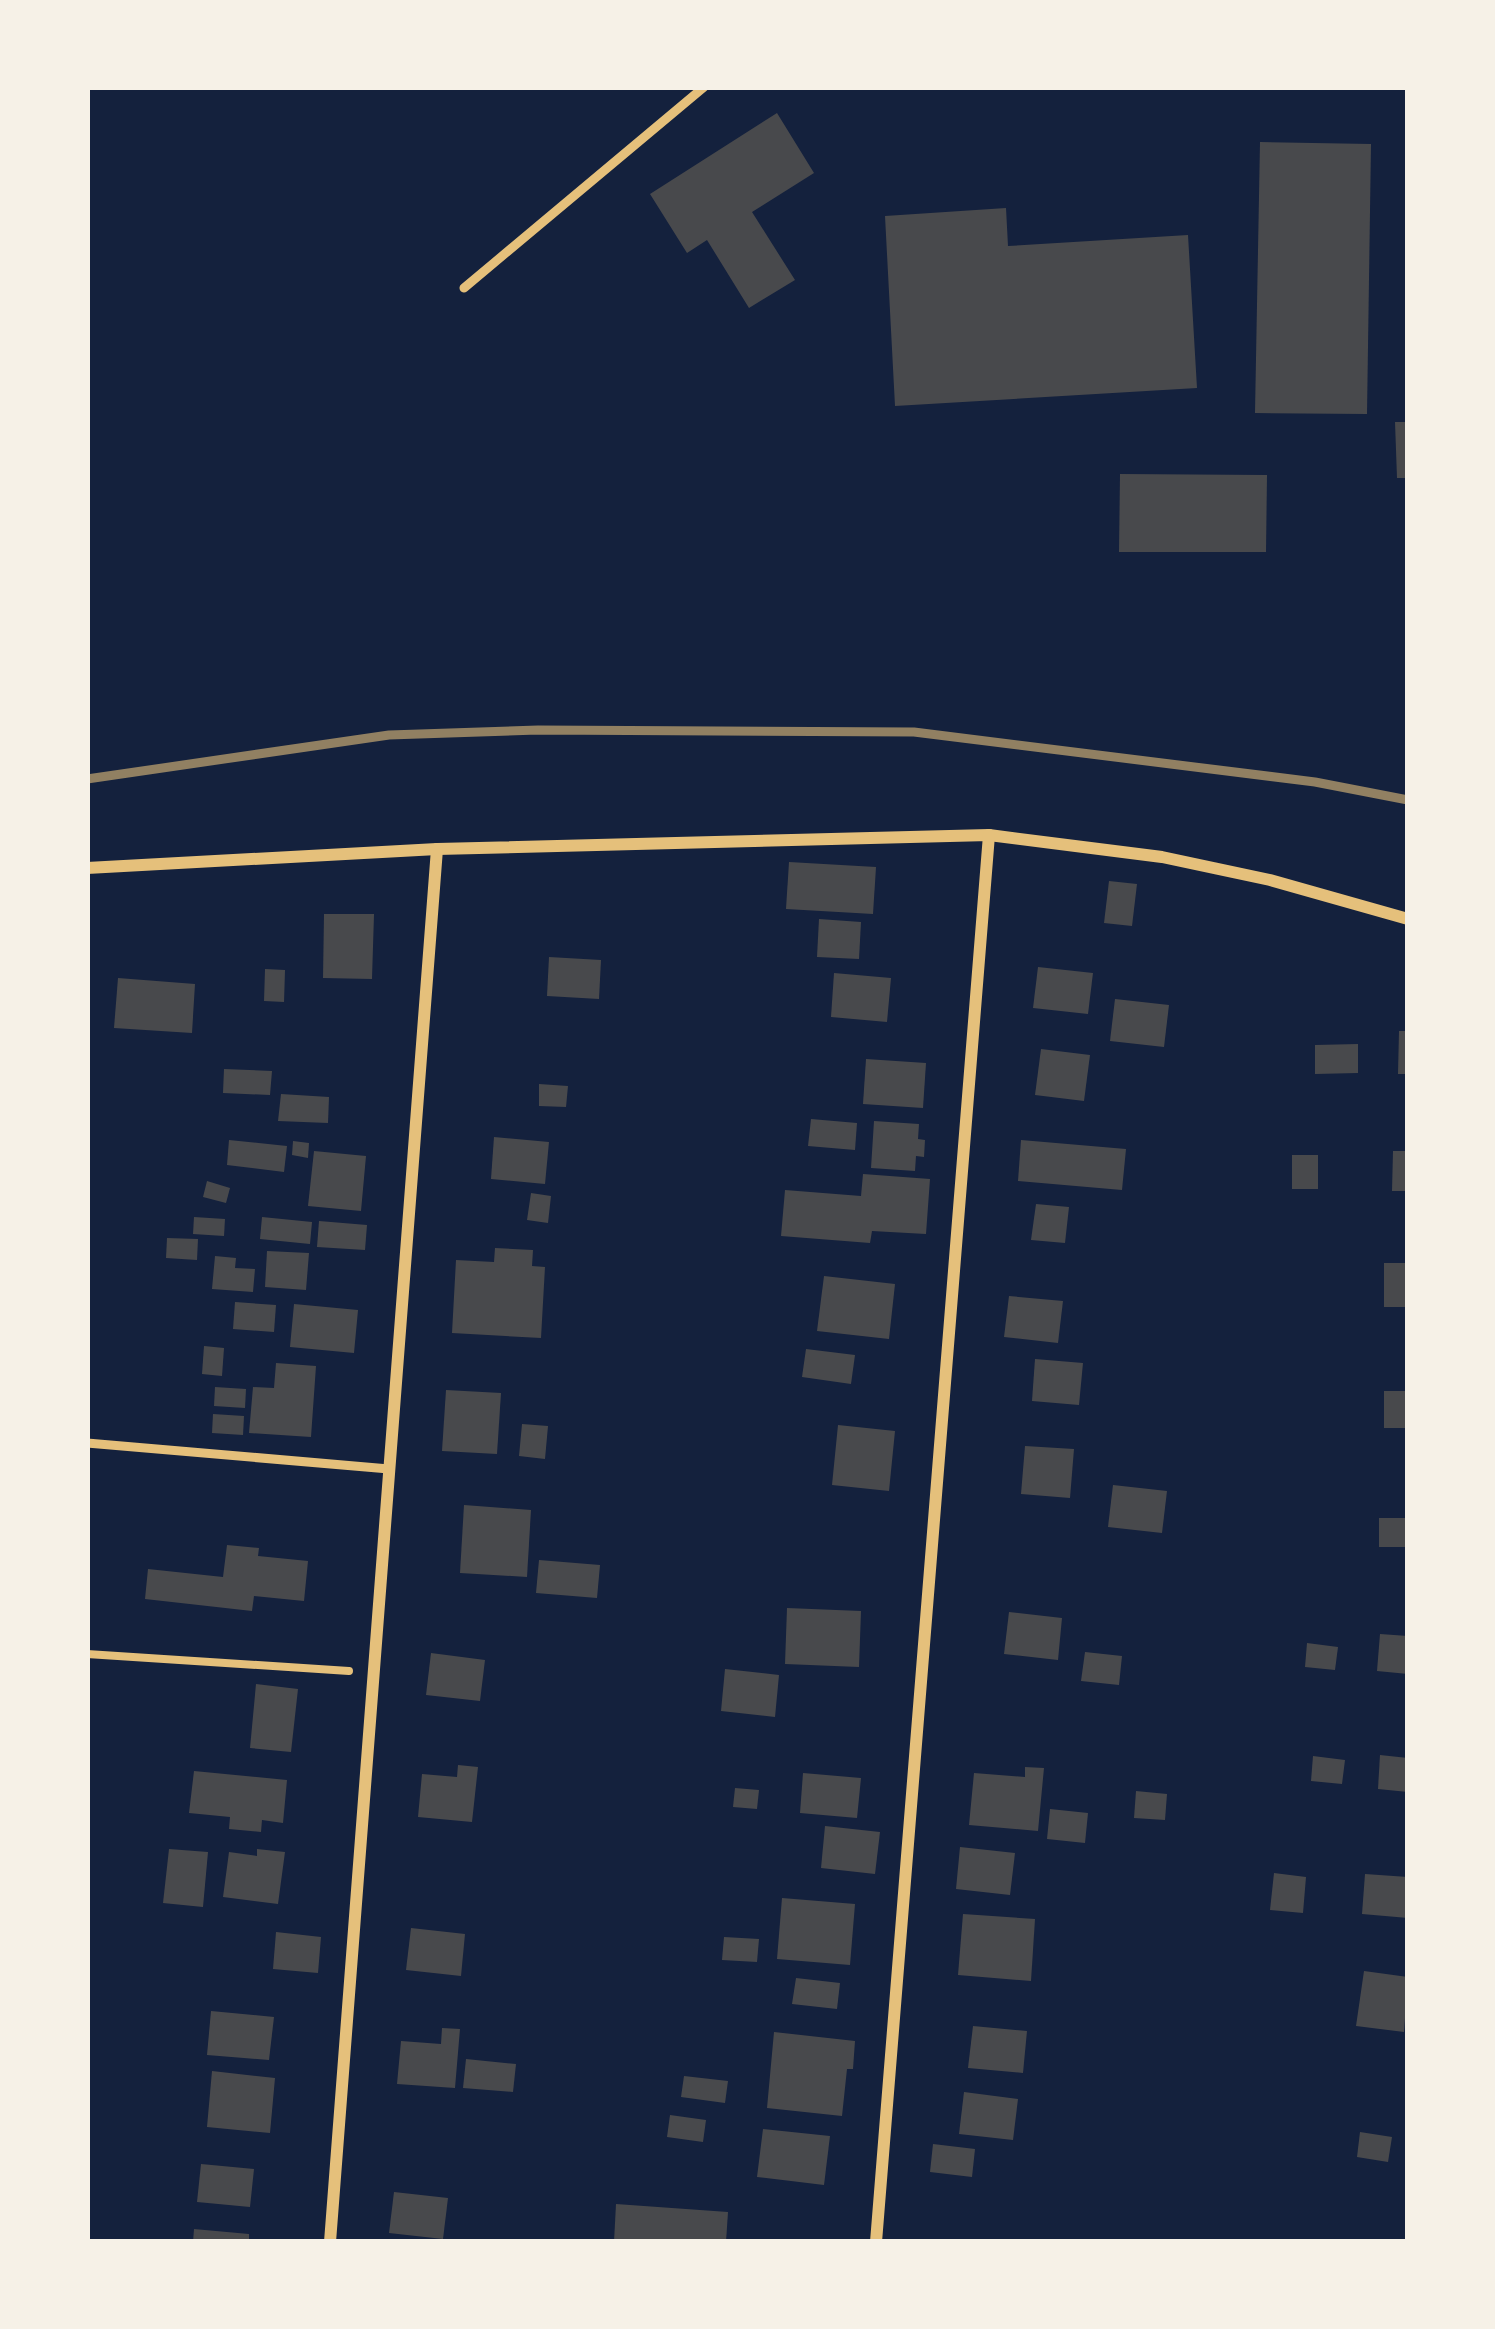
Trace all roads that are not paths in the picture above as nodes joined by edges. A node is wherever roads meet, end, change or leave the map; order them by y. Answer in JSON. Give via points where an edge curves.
{"nodes":[{"id":1,"x":704,"y":87,"type":"edge"},
{"id":2,"x":464,"y":288,"type":"dead end"},
{"id":3,"x":989,"y":835,"type":"junction"},
{"id":4,"x":436,"y":849,"type":"junction"},
{"id":5,"x":87,"y":868,"type":"edge"},
{"id":6,"x":1408,"y":919,"type":"edge"},
{"id":7,"x":87,"y":1443,"type":"edge"},
{"id":8,"x":389,"y":1469,"type":"junction"},
{"id":9,"x":330,"y":2242,"type":"edge"},
{"id":10,"x":876,"y":2242,"type":"edge"}],
"edges":[{"from":1,"to":2,"type":"lane"},
{"from":3,"to":4,"type":"street"},
{"from":3,"to":6,"type":"street","via":[[1162,857]]},
{"from":3,"to":10,"type":"street"},
{"from":4,"to":5,"type":"street"},
{"from":4,"to":8,"type":"street"},
{"from":7,"to":8,"type":"lane"},
{"from":8,"to":9,"type":"street"}]}
